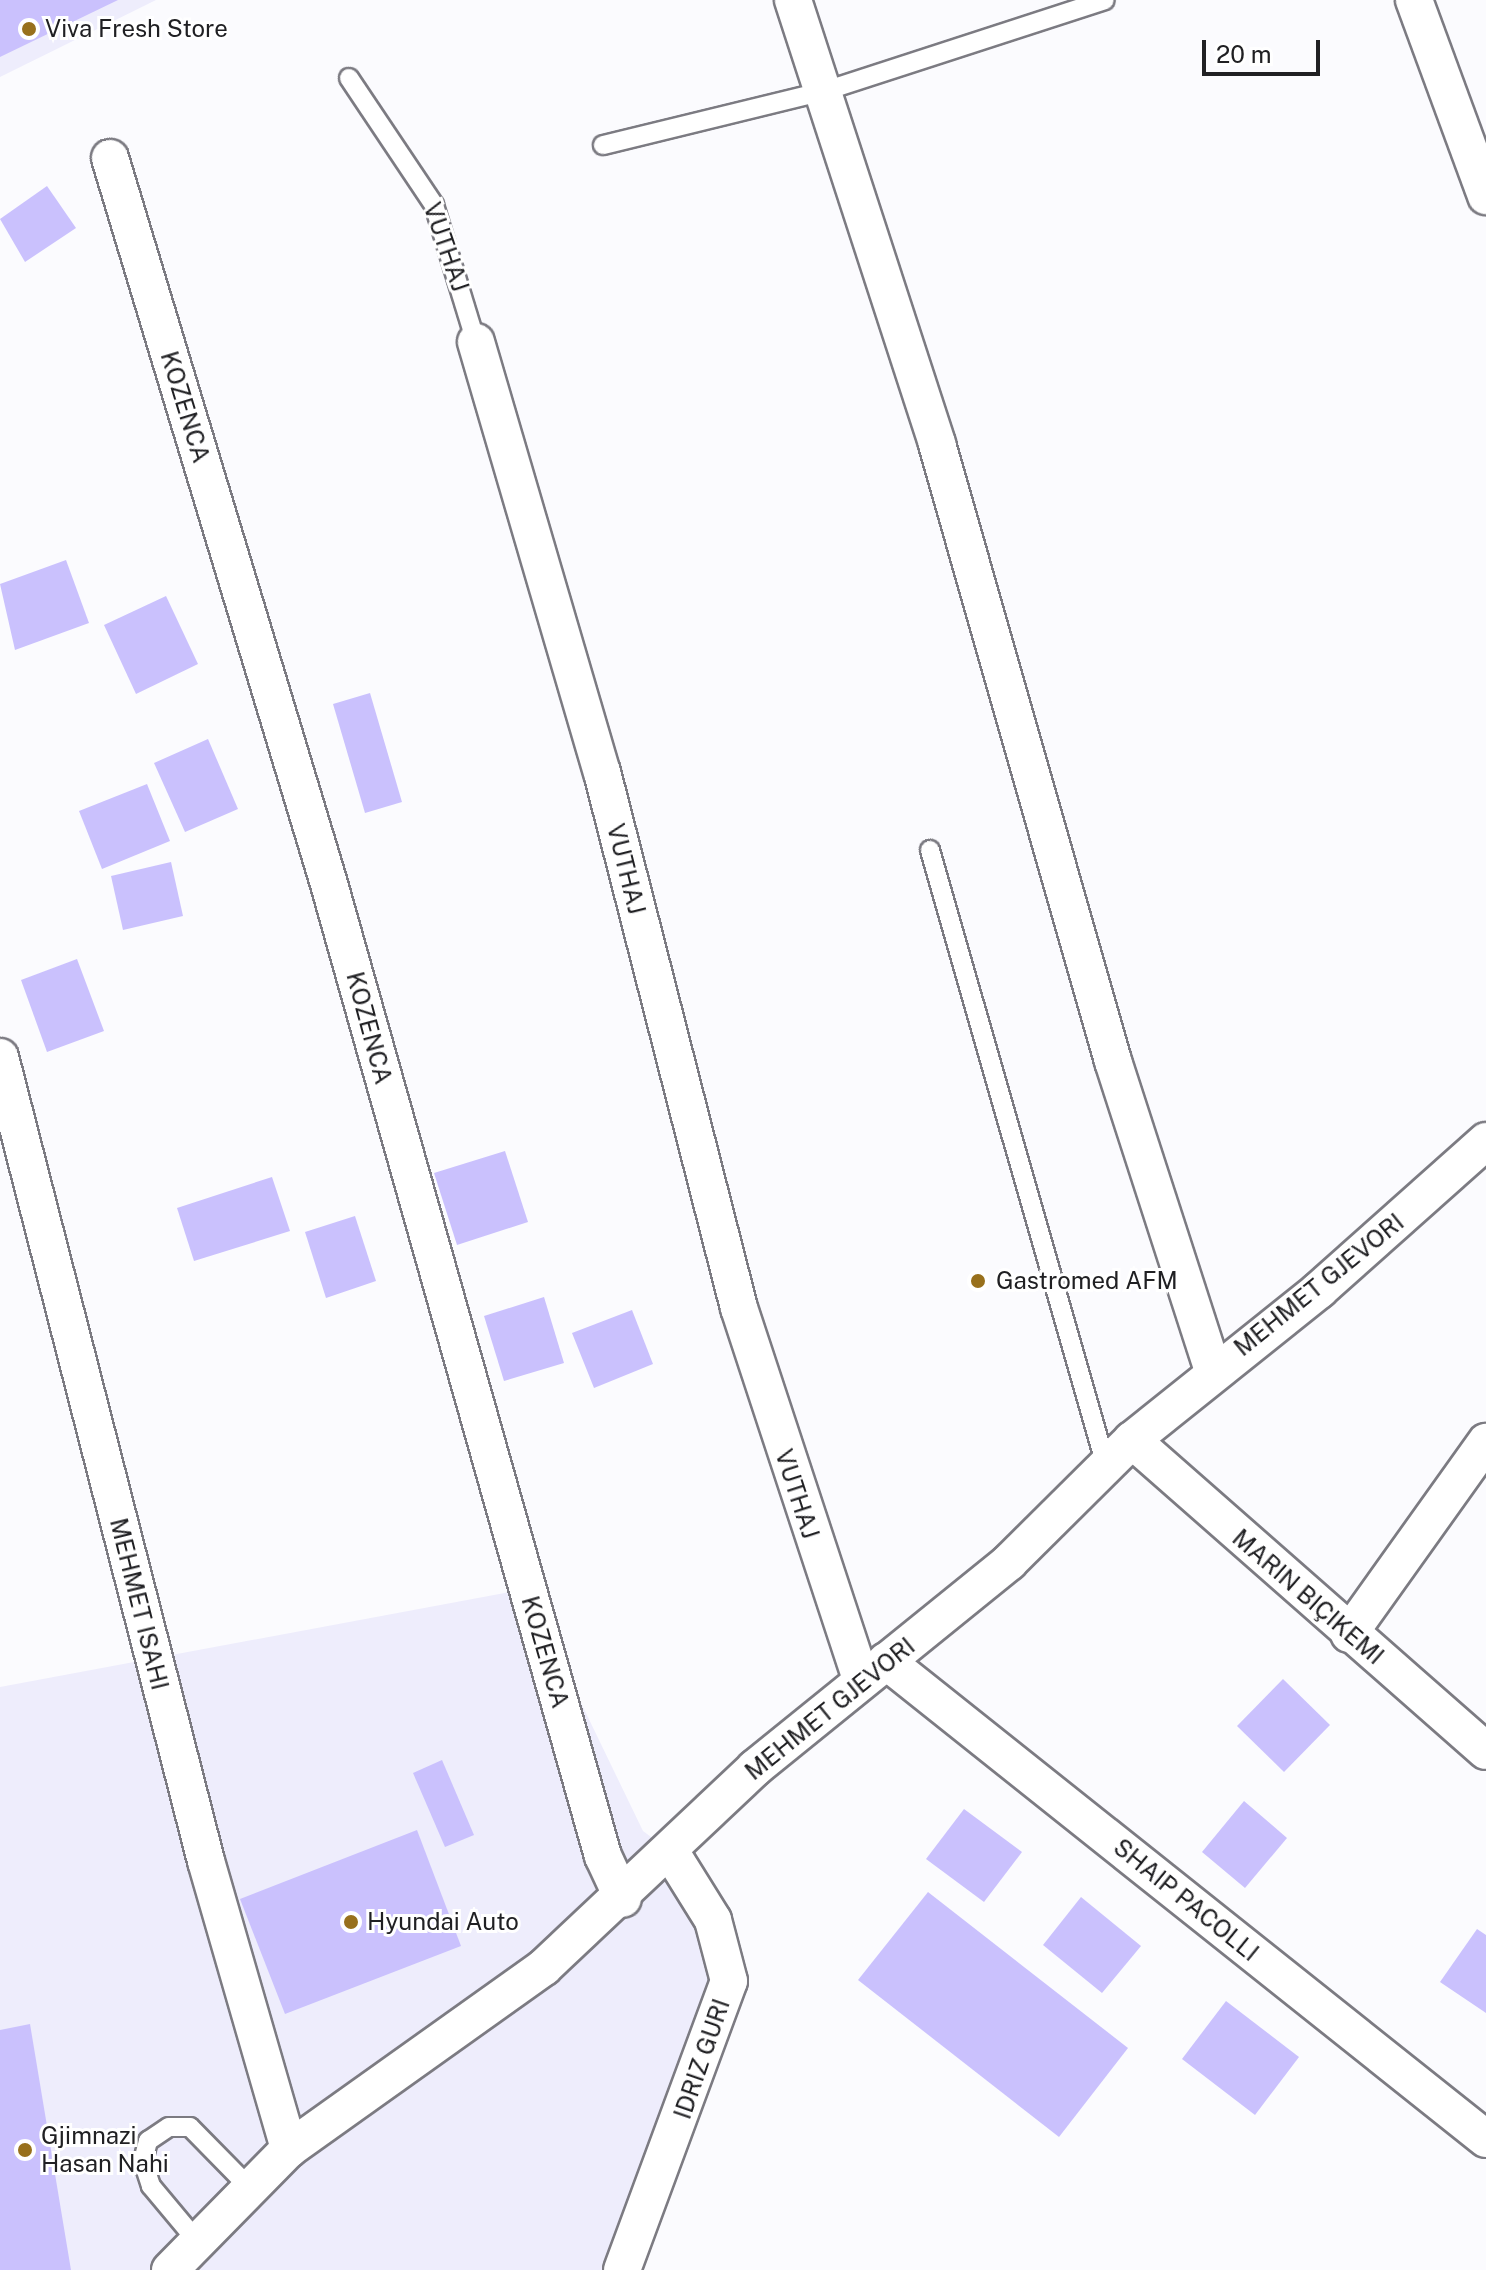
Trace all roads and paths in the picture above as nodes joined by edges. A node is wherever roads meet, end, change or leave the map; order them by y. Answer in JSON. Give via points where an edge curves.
{"nodes":[{"id":1,"x":793,"y":0,"type":"edge"},
{"id":2,"x":1105,"y":0,"type":"edge"},
{"id":3,"x":1414,"y":0,"type":"edge"},
{"id":4,"x":349,"y":78,"type":"dead end"},
{"id":5,"x":825,"y":91,"type":"junction"},
{"id":6,"x":603,"y":145,"type":"dead end"},
{"id":7,"x":110,"y":158,"type":"dead end"},
{"id":8,"x":1486,"y":196,"type":"edge"},
{"id":9,"x":476,"y":342,"type":"joint"},
{"id":10,"x":930,"y":850,"type":"dead end"},
{"id":11,"x":0,"y":1057,"type":"edge"},
{"id":12,"x":1486,"y":1141,"type":"edge"},
{"id":13,"x":1213,"y":1371,"type":"junction"},
{"id":14,"x":1132,"y":1440,"type":"junction"},
{"id":15,"x":1486,"y":1442,"type":"edge"},
{"id":16,"x":1106,"y":1466,"type":"junction"},
{"id":17,"x":1349,"y":1634,"type":"junction"},
{"id":18,"x":873,"y":1671,"type":"junction"},
{"id":19,"x":1486,"y":1751,"type":"edge"},
{"id":20,"x":670,"y":1851,"type":"junction"},
{"id":21,"x":623,"y":1899,"type":"junction"},
{"id":22,"x":1486,"y":2139,"type":"edge"},
{"id":23,"x":289,"y":2149,"type":"junction"},
{"id":24,"x":250,"y":2188,"type":"junction"},
{"id":25,"x":197,"y":2241,"type":"junction"},
{"id":26,"x":170,"y":2270,"type":"edge"},
{"id":27,"x":622,"y":2270,"type":"edge"}],
"edges":[{"from":1,"to":5,"type":"street"},
{"from":2,"to":5,"type":"lane"},
{"from":3,"to":8,"type":"street"},
{"from":4,"to":9,"type":"lane","name":"VUTHAJ","via":[[434,205]]},
{"from":5,"to":6,"type":"lane"},
{"from":5,"to":13,"type":"street","via":[[937,444],[1113,1061]]},
{"from":7,"to":21,"type":"street","name":"KOZENCA","via":[[329,884],[599,1842]]},
{"from":9,"to":18,"type":"street","name":"VUTHAJ","via":[[602,772],[739,1308]]},
{"from":10,"to":16,"type":"lane"},
{"from":11,"to":23,"type":"street","name":"MEHMET ISAHI","via":[[197,1830]]},
{"from":12,"to":13,"type":"street","name":"MEHMET GJEVORI","via":[[1319,1290]]},
{"from":13,"to":14,"type":"street","name":"MEHMET GJEVORI"},
{"from":14,"to":16,"type":"street","name":"MEHMET GJEVORI"},
{"from":14,"to":17,"type":"street","name":"MARIN BIÇIKEMI"},
{"from":15,"to":17,"type":"street"},
{"from":16,"to":18,"type":"street","name":"MEHMET GJEVORI","via":[[1009,1562]]},
{"from":17,"to":19,"type":"street","name":"MARIN BIÇIKEMI"},
{"from":18,"to":20,"type":"street","name":"MEHMET GJEVORI"},
{"from":18,"to":22,"type":"street","name":"SHAIP PACOLLI"},
{"from":20,"to":21,"type":"street","name":"MEHMET GJEVORI"},
{"from":20,"to":27,"type":"street","name":"IDRIZ GURI","via":[[713,1920],[729,1981]]},
{"from":21,"to":23,"type":"street","name":"MEHMET GJEVORI","via":[[544,1967]]},
{"from":23,"to":24,"type":"street","name":"MEHMET GJEVORI"},
{"from":24,"to":25,"type":"street","name":"MEHMET GJEVORI"},
{"from":24,"to":25,"type":"lane","via":[[190,2127],[169,2127],[148,2141],[143,2161],[151,2186]]},
{"from":25,"to":26,"type":"street","name":"MEHMET GJEVORI"}]}
